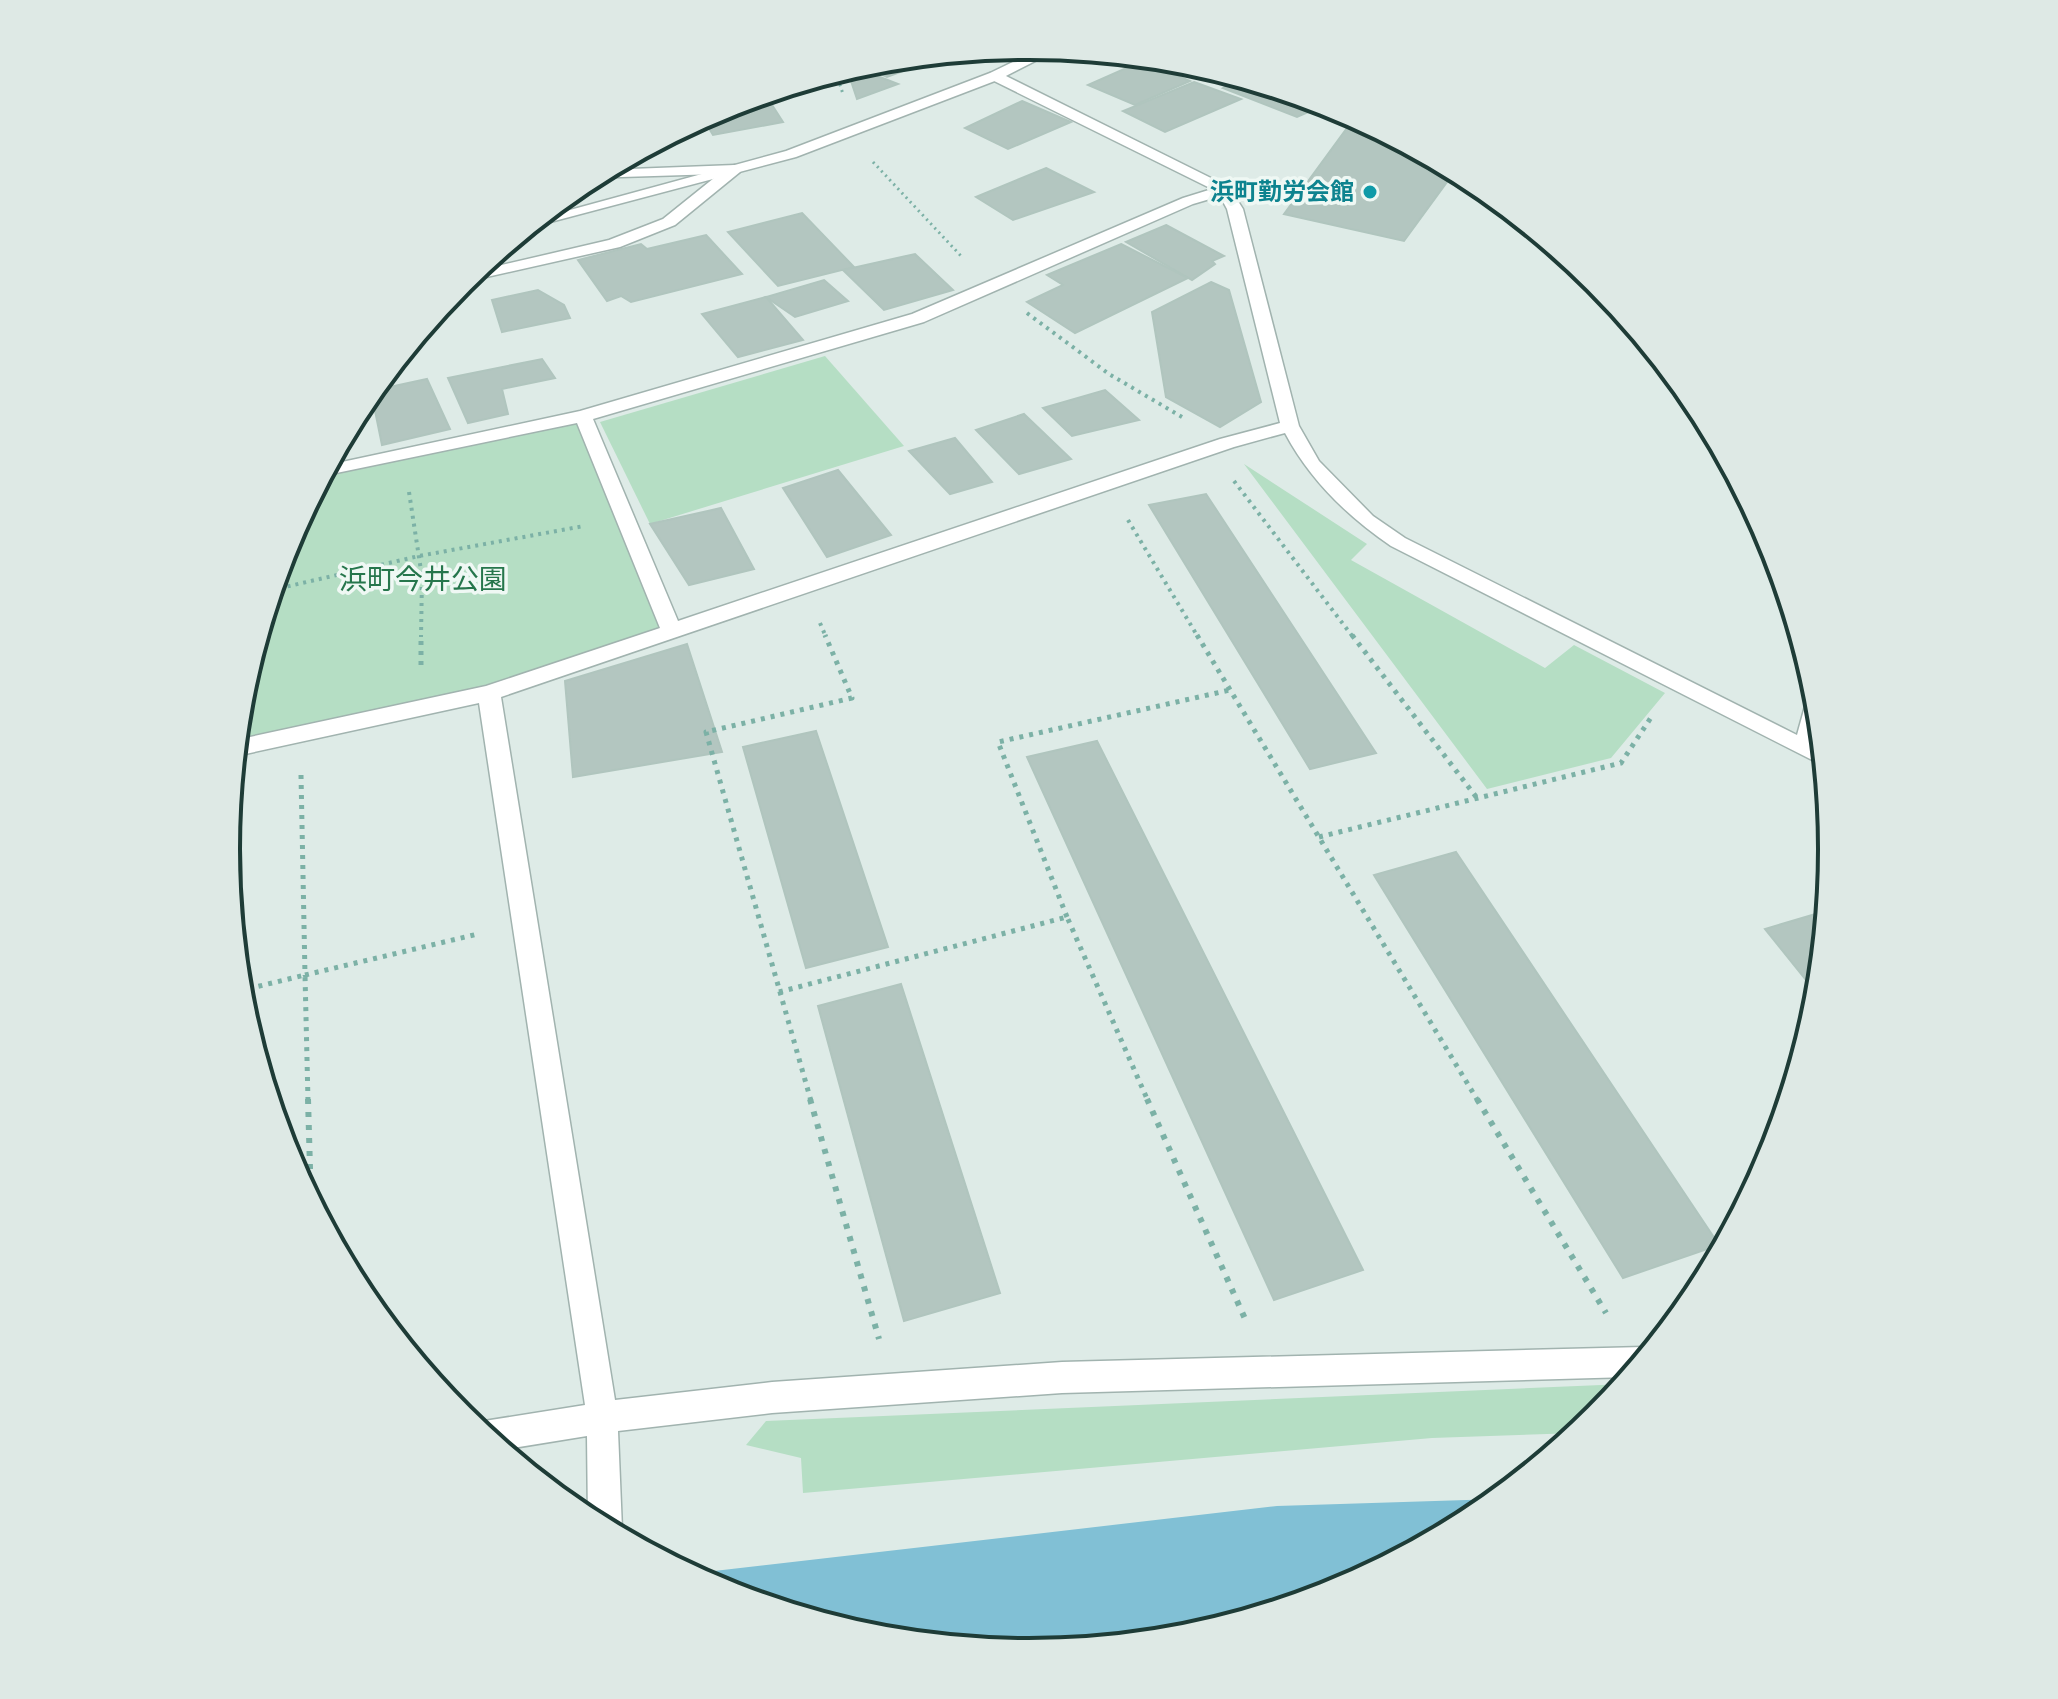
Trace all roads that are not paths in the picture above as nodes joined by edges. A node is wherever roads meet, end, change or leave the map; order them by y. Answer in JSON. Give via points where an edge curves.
{"nodes":[{"id":1,"x":1028,"y":60,"type":"edge"},
{"id":2,"x":995,"y":76,"type":"junction"},
{"id":3,"x":735,"y":169,"type":"junction"},
{"id":4,"x":621,"y":174,"type":"edge"},
{"id":5,"x":1224,"y":190,"type":"junction"},
{"id":6,"x":554,"y":219,"type":"edge"},
{"id":7,"x":490,"y":273,"type":"edge"},
{"id":8,"x":583,"y":416,"type":"junction"},
{"id":9,"x":1290,"y":426,"type":"junction"},
{"id":10,"x":338,"y":468,"type":"edge"},
{"id":11,"x":672,"y":631,"type":"junction"},
{"id":12,"x":489,"y":693,"type":"junction"},
{"id":13,"x":246,"y":746,"type":"edge"},
{"id":14,"x":1813,"y":752,"type":"edge"},
{"id":15,"x":1629,"y":1362,"type":"edge"},
{"id":16,"x":602,"y":1416,"type":"junction"},
{"id":17,"x":499,"y":1434,"type":"edge"},
{"id":18,"x":605,"y":1515,"type":"edge"}],
"edges":[{"from":1,"to":2,"type":"street"},
{"from":2,"to":3,"type":"street","via":[[791,154]]},
{"from":2,"to":5,"type":"street"},
{"from":3,"to":4,"type":"street"},
{"from":3,"to":6,"type":"street"},
{"from":3,"to":7,"type":"street","via":[[656,228],[614,244]]},
{"from":5,"to":8,"type":"street","via":[[918,318]]},
{"from":5,"to":9,"type":"street","via":[[1235,209]]},
{"from":8,"to":10,"type":"street"},
{"from":8,"to":11,"type":"street"},
{"from":9,"to":11,"type":"street"},
{"from":9,"to":14,"type":"street","via":[[1311,464],[1366,520],[1398,542]]},
{"from":11,"to":12,"type":"street"},
{"from":12,"to":13,"type":"street"},
{"from":12,"to":16,"type":"street"},
{"from":15,"to":16,"type":"street","via":[[961,1382]]},
{"from":16,"to":17,"type":"street"},
{"from":16,"to":18,"type":"street"}]}
